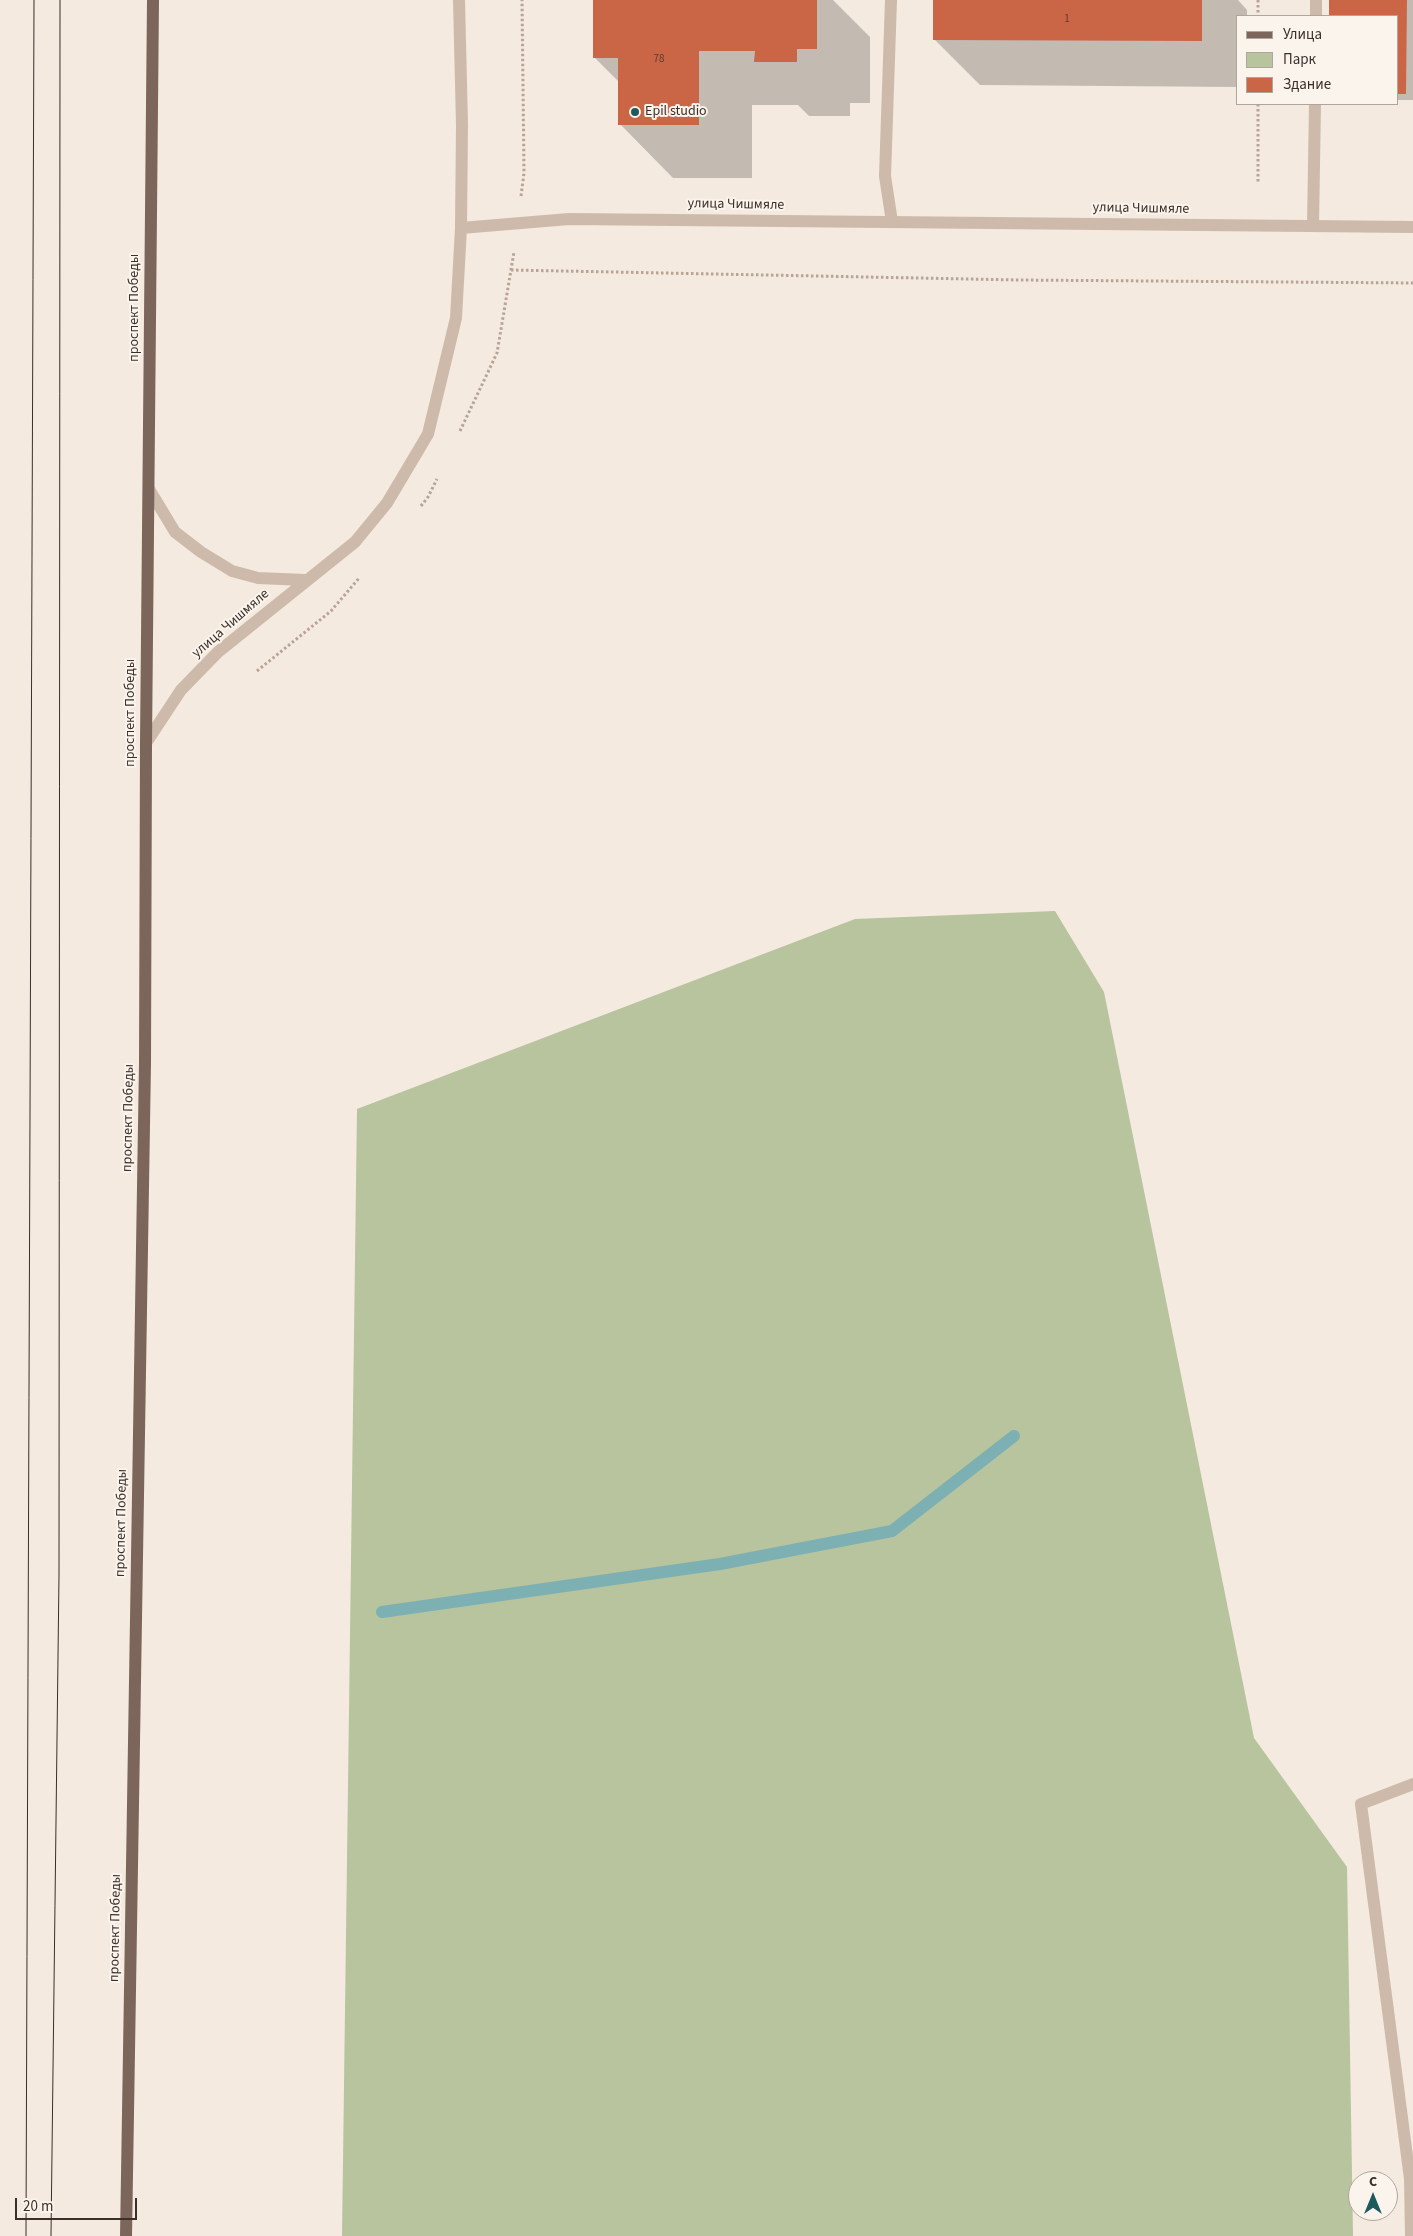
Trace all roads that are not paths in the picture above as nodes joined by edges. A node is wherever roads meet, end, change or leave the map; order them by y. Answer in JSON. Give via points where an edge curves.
{"nodes":[{"id":1,"x":153,"y":0,"type":"edge"},
{"id":2,"x":459,"y":0,"type":"edge"},
{"id":3,"x":891,"y":0,"type":"edge"},
{"id":4,"x":1316,"y":0,"type":"edge"},
{"id":5,"x":1316,"y":15,"type":"edge"},
{"id":6,"x":1315,"y":105,"type":"edge"},
{"id":7,"x":892,"y":222,"type":"junction"},
{"id":8,"x":1313,"y":226,"type":"junction"},
{"id":9,"x":1413,"y":227,"type":"edge"},
{"id":10,"x":461,"y":228,"type":"junction"},
{"id":11,"x":149,"y":489,"type":"junction"},
{"id":12,"x":306,"y":580,"type":"junction"},
{"id":13,"x":146,"y":743,"type":"junction"},
{"id":14,"x":1413,"y":1784,"type":"edge"},
{"id":15,"x":126,"y":2236,"type":"edge"},
{"id":16,"x":1411,"y":2236,"type":"edge"}],
"edges":[{"from":1,"to":11,"type":"main road","name":"проспект Победы"},
{"from":2,"to":10,"type":"street"},
{"from":3,"to":7,"type":"street","via":[[885,176]]},
{"from":4,"to":5,"type":"street"},
{"from":6,"to":8,"type":"street"},
{"from":7,"to":8,"type":"street","name":"улица Чишмяле"},
{"from":7,"to":10,"type":"street","name":"улица Чишмяле","via":[[569,219]]},
{"from":8,"to":9,"type":"street","name":"улица Чишмяле"},
{"from":10,"to":12,"type":"street","name":"улица Чишмяле","via":[[456,318],[428,434],[387,503],[360,536]]},
{"from":11,"to":12,"type":"street","name":"улица Чишмяле","via":[[174,532],[232,572],[258,578]]},
{"from":11,"to":13,"type":"main road","name":"проспект Победы"},
{"from":12,"to":13,"type":"street","name":"улица Чишмяле","via":[[218,652],[181,690]]},
{"from":13,"to":15,"type":"main road","name":"проспект Победы","via":[[145,1083]]},
{"from":14,"to":16,"type":"street","via":[[1361,1804],[1410,2179]]}]}
